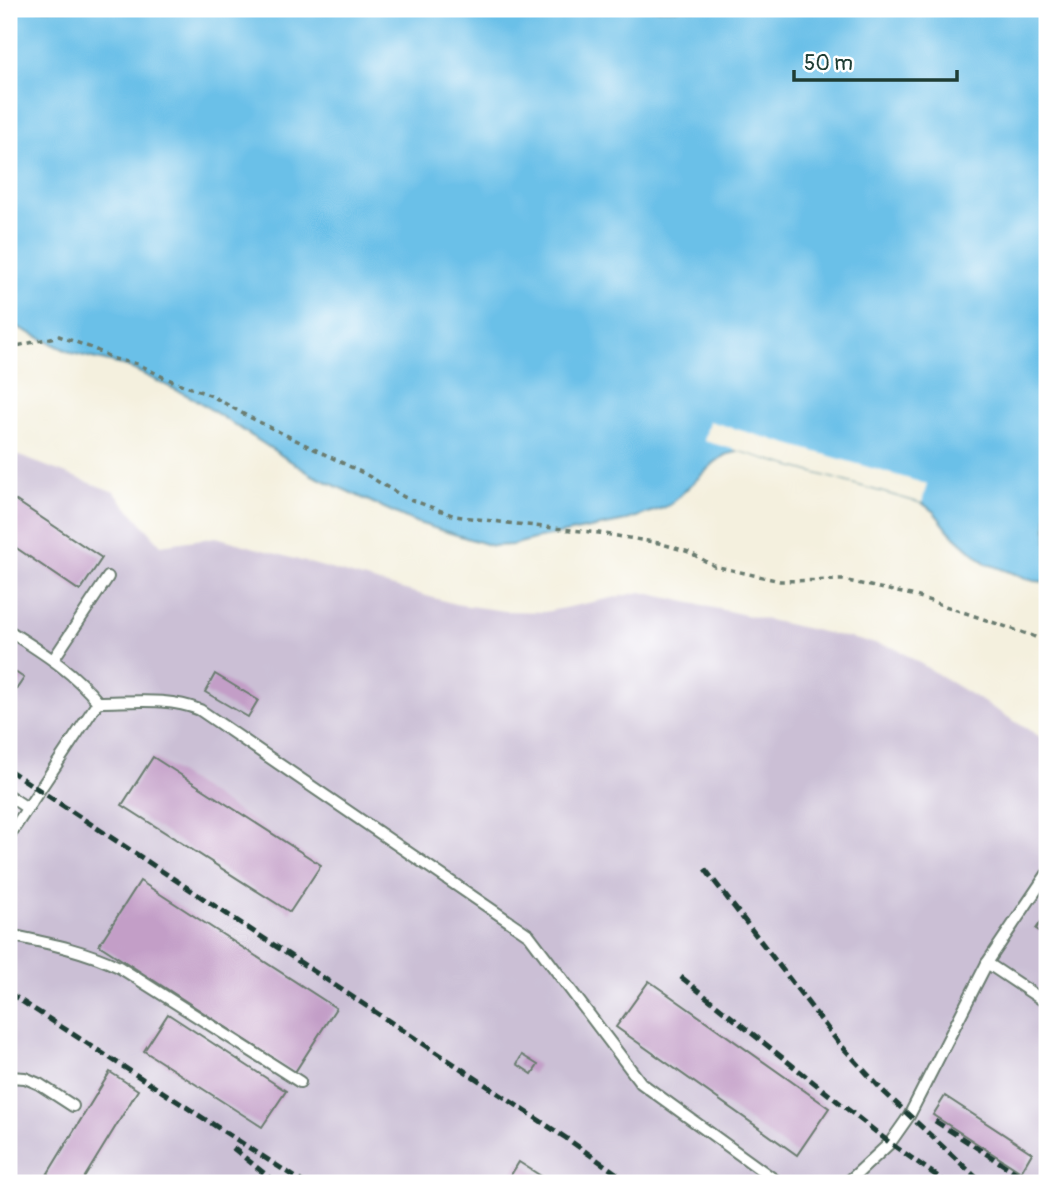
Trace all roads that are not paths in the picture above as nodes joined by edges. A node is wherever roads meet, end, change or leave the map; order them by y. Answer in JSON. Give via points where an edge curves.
{"nodes":[{"id":1,"x":108,"y":577,"type":"dead end"},
{"id":2,"x":9,"y":631,"type":"edge"},
{"id":3,"x":53,"y":660,"type":"junction"},
{"id":4,"x":98,"y":702,"type":"junction"},
{"id":5,"x":9,"y":796,"type":"edge"},
{"id":6,"x":27,"y":808,"type":"junction"},
{"id":7,"x":9,"y":836,"type":"edge"},
{"id":8,"x":1047,"y":874,"type":"edge"},
{"id":9,"x":9,"y":935,"type":"edge"},
{"id":10,"x":987,"y":963,"type":"junction"},
{"id":11,"x":1047,"y":1003,"type":"edge"},
{"id":12,"x":9,"y":1077,"type":"edge"},
{"id":13,"x":300,"y":1082,"type":"dead end"},
{"id":14,"x":73,"y":1106,"type":"dead end"},
{"id":15,"x":779,"y":1183,"type":"edge"},
{"id":16,"x":847,"y":1183,"type":"edge"}],
"edges":[{"from":1,"to":3,"type":"lane"},
{"from":2,"to":3,"type":"lane"},
{"from":3,"to":4,"type":"lane"},
{"from":4,"to":6,"type":"lane"},
{"from":4,"to":15,"type":"lane","via":[[174,702],[200,710],[529,935],[641,1083]]},
{"from":5,"to":6,"type":"lane"},
{"from":6,"to":7,"type":"lane"},
{"from":8,"to":10,"type":"lane"},
{"from":9,"to":13,"type":"lane","via":[[79,951],[119,967]]},
{"from":10,"to":11,"type":"lane"},
{"from":10,"to":16,"type":"lane","via":[[909,1116],[890,1143]]},
{"from":12,"to":14,"type":"lane","via":[[39,1084]]}]}
